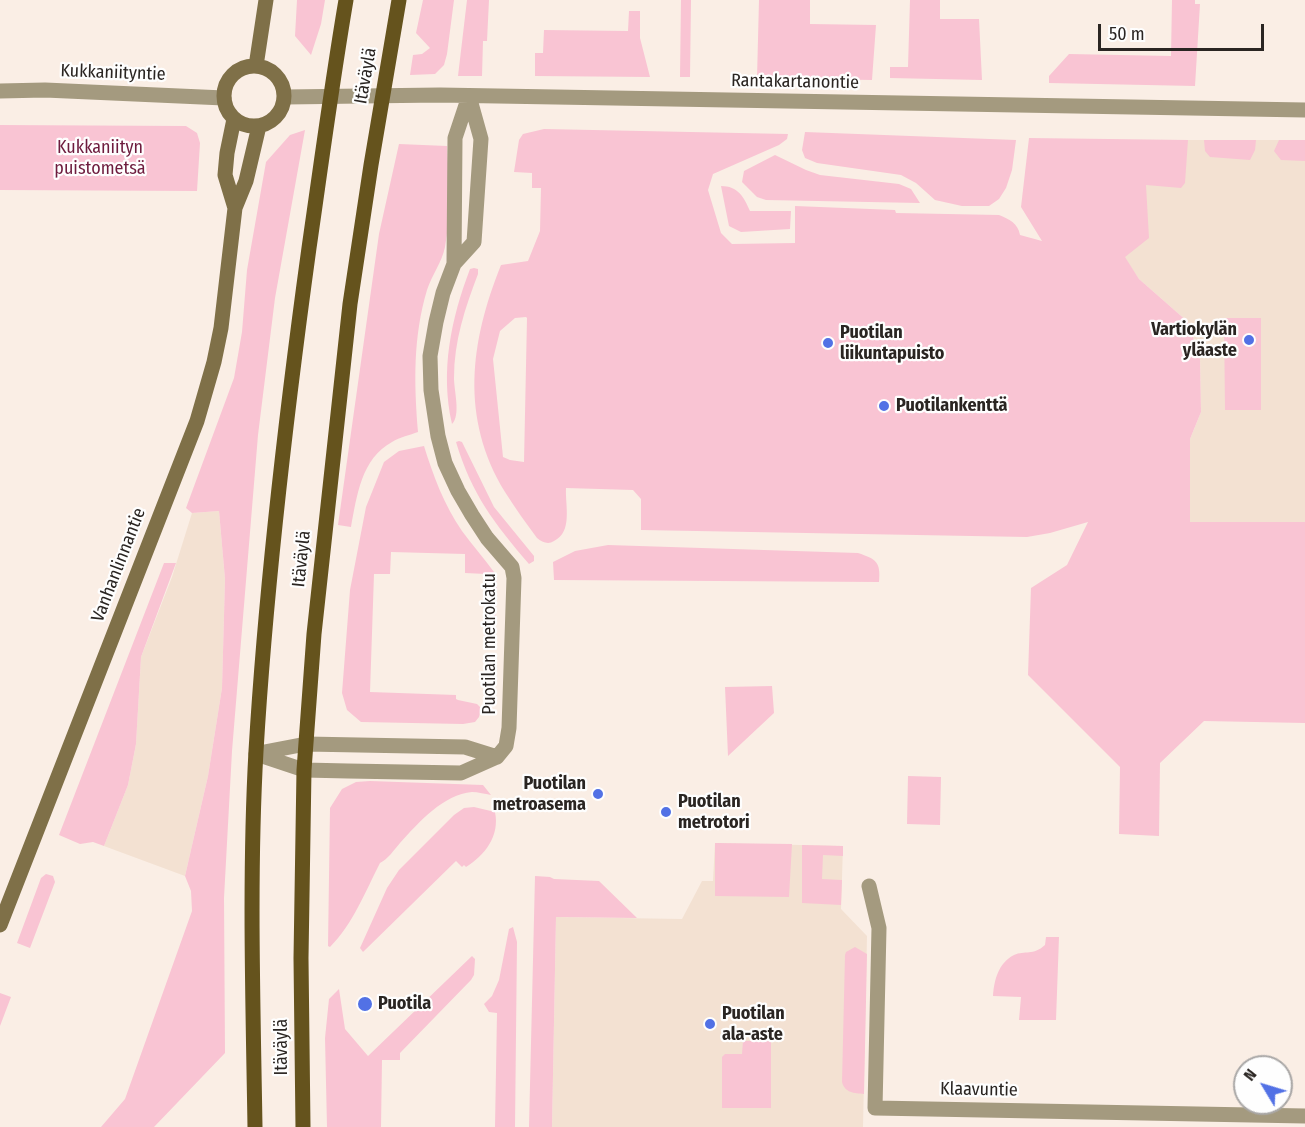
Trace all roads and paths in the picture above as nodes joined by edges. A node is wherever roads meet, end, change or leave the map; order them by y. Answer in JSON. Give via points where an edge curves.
{"nodes":[{"id":1,"x":266,"y":0,"type":"edge"},
{"id":2,"x":346,"y":0,"type":"edge"},
{"id":3,"x":399,"y":0,"type":"edge"},
{"id":4,"x":256,"y":66,"type":"junction"},
{"id":5,"x":0,"y":91,"type":"edge"},
{"id":6,"x":469,"y":96,"type":"junction"},
{"id":7,"x":285,"y":97,"type":"junction"},
{"id":8,"x":224,"y":98,"type":"junction"},
{"id":9,"x":1305,"y":110,"type":"edge"},
{"id":10,"x":234,"y":119,"type":"junction"},
{"id":11,"x":259,"y":126,"type":"junction"},
{"id":12,"x":235,"y":208,"type":"junction"},
{"id":13,"x":454,"y":264,"type":"junction"},
{"id":14,"x":306,"y":744,"type":"junction"},
{"id":15,"x":256,"y":754,"type":"junction"},
{"id":16,"x":497,"y":757,"type":"junction"},
{"id":17,"x":304,"y":770,"type":"junction"},
{"id":18,"x":869,"y":886,"type":"dead end"},
{"id":19,"x":0,"y":925,"type":"edge"},
{"id":20,"x":1305,"y":1116,"type":"edge"},
{"id":21,"x":255,"y":1127,"type":"edge"},
{"id":22,"x":303,"y":1127,"type":"edge"}],
"edges":[{"from":1,"to":4,"type":"main road"},
{"from":2,"to":15,"type":"main road","name":"Itäväylä","via":[[283,439],[267,590]]},
{"from":3,"to":14,"type":"main road","name":"Itäväylä","via":[[350,304]]},
{"from":4,"to":7,"type":"main road","via":[[279,79]]},
{"from":4,"to":8,"type":"main road","via":[[237,71]]},
{"from":5,"to":8,"type":"street","name":"Kukkaniityntie"},
{"from":6,"to":7,"type":"street","name":"Rantakartanontie"},
{"from":6,"to":9,"type":"street","name":"Rantakartanontie"},
{"from":6,"to":13,"type":"street","name":"Puotilan metrokatu","via":[[455,138]]},
{"from":6,"to":13,"type":"street","name":"Puotilan metrokatu","via":[[482,139],[474,242]]},
{"from":7,"to":11,"type":"main road","via":[[277,116]]},
{"from":8,"to":10,"type":"main road"},
{"from":10,"to":11,"type":"main road"},
{"from":10,"to":12,"type":"main road","name":"Vanhanlinnantie","via":[[225,175]]},
{"from":11,"to":12,"type":"main road","name":"Vanhanlinnantie"},
{"from":12,"to":19,"type":"main road","name":"Vanhanlinnantie","via":[[221,328],[197,421]]},
{"from":13,"to":16,"type":"street","name":"Puotilan metrokatu","via":[[436,322],[430,356],[431,390],[438,436],[449,472],[482,530],[512,567],[514,578],[509,728],[506,746]]},
{"from":14,"to":15,"type":"street"},
{"from":14,"to":16,"type":"street","via":[[465,747]]},
{"from":14,"to":17,"type":"main road","name":"Itäväylä"},
{"from":15,"to":17,"type":"street"},
{"from":15,"to":21,"type":"main road","name":"Itäväylä","via":[[252,955]]},
{"from":16,"to":17,"type":"street","via":[[461,773]]},
{"from":17,"to":22,"type":"main road","name":"Itäväylä"},
{"from":18,"to":20,"type":"street","name":"Klaavuntie","via":[[879,928],[874,1108]]}]}
